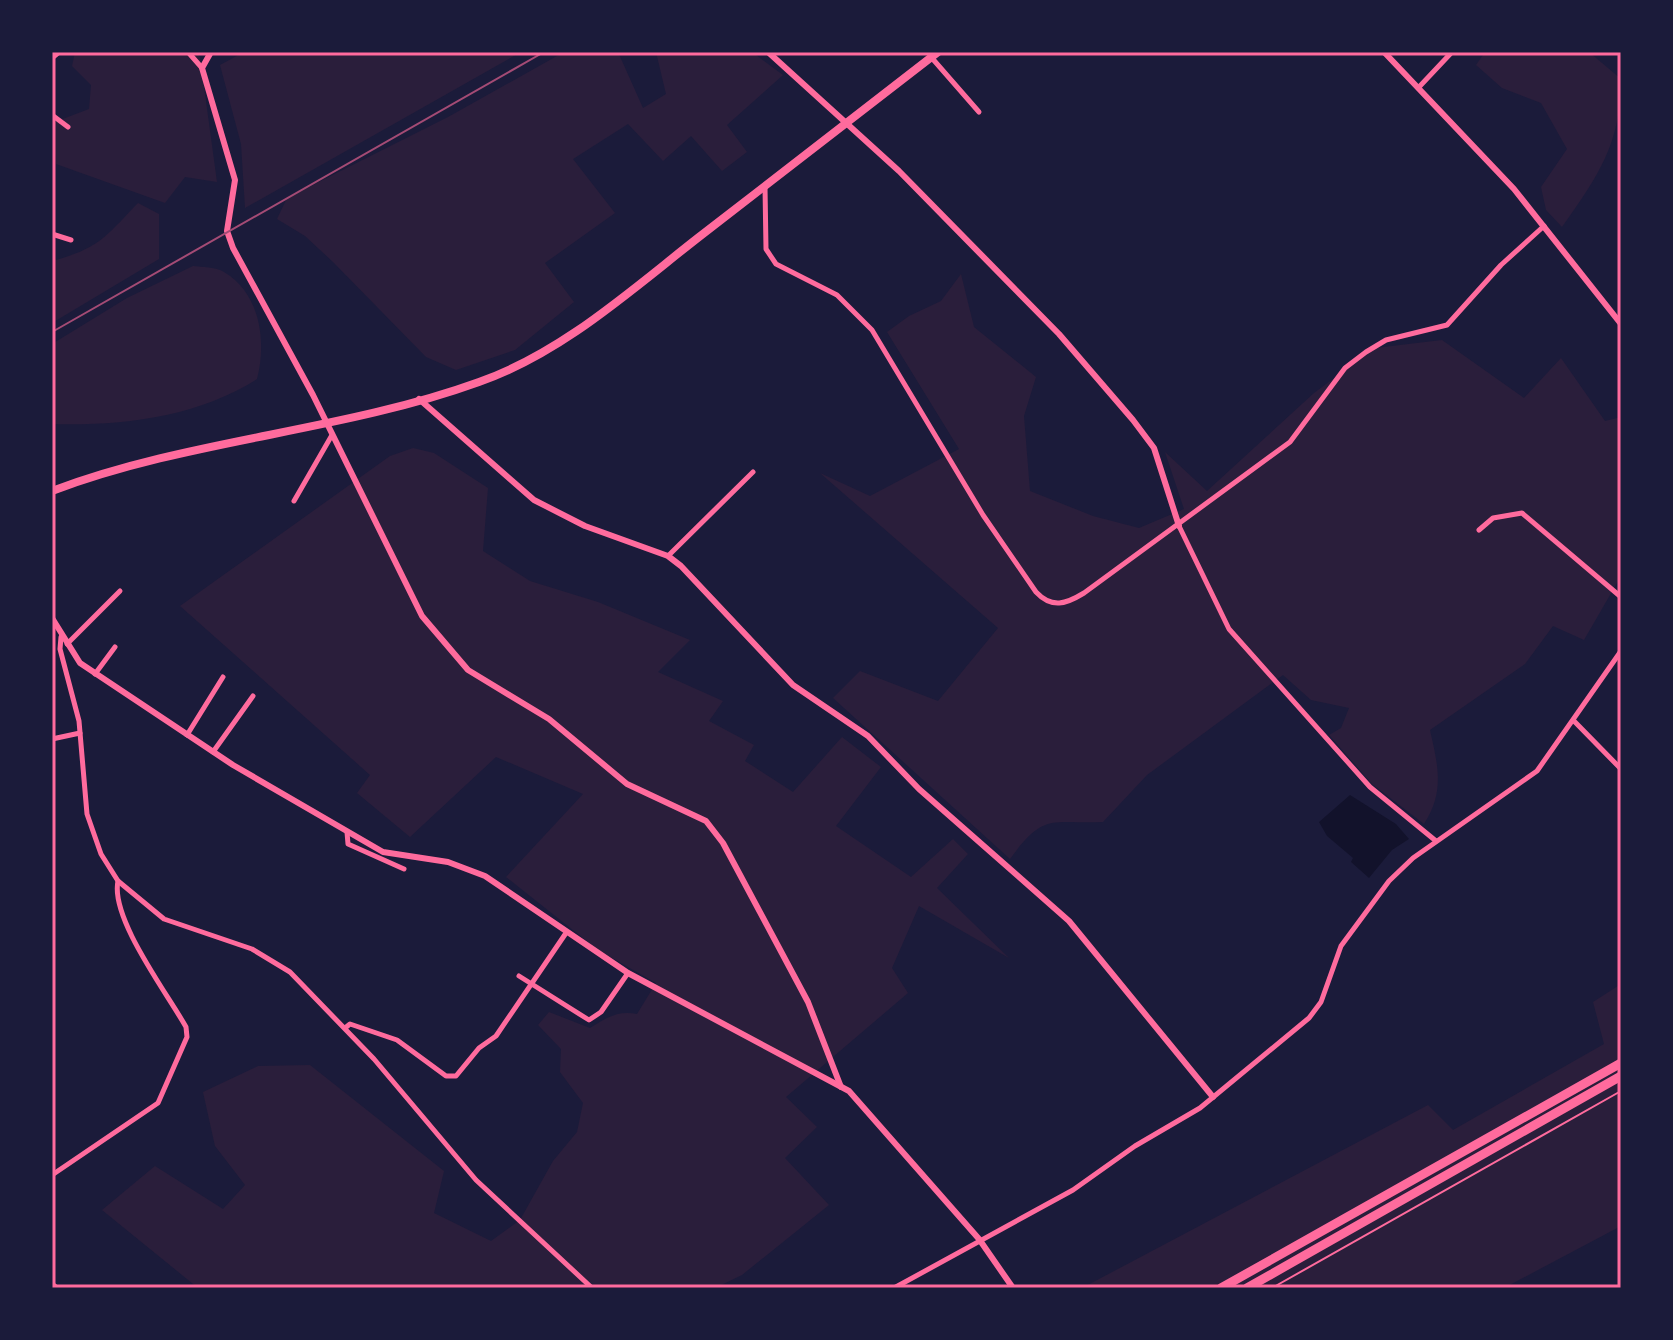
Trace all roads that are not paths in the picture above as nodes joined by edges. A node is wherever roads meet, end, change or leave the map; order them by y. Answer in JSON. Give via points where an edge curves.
{"nodes":[{"id":1,"x":59,"y":52,"type":"edge"},
{"id":2,"x":188,"y":52,"type":"edge"},
{"id":3,"x":211,"y":52,"type":"edge"},
{"id":4,"x":768,"y":52,"type":"edge"},
{"id":5,"x":1385,"y":52,"type":"edge"},
{"id":6,"x":1452,"y":52,"type":"edge"},
{"id":7,"x":935,"y":55,"type":"edge"},
{"id":8,"x":52,"y":58,"type":"edge"},
{"id":9,"x":202,"y":68,"type":"junction"},
{"id":10,"x":1420,"y":86,"type":"junction"},
{"id":11,"x":979,"y":112,"type":"dead end"},
{"id":12,"x":52,"y":115,"type":"edge"},
{"id":13,"x":849,"y":123,"type":"junction"},
{"id":14,"x":68,"y":127,"type":"dead end"},
{"id":15,"x":765,"y":186,"type":"junction"},
{"id":16,"x":1544,"y":226,"type":"junction"},
{"id":17,"x":52,"y":234,"type":"edge"},
{"id":18,"x":71,"y":240,"type":"dead end"},
{"id":19,"x":1621,"y":324,"type":"edge"},
{"id":20,"x":419,"y":399,"type":"junction"},
{"id":21,"x":326,"y":422,"type":"junction"},
{"id":22,"x":332,"y":435,"type":"junction"},
{"id":23,"x":753,"y":472,"type":"dead end"},
{"id":24,"x":52,"y":491,"type":"edge"},
{"id":25,"x":294,"y":501,"type":"dead end"},
{"id":26,"x":1179,"y":526,"type":"junction"},
{"id":27,"x":1479,"y":530,"type":"dead end"},
{"id":28,"x":668,"y":556,"type":"junction"},
{"id":29,"x":120,"y":591,"type":"dead end"},
{"id":30,"x":1621,"y":597,"type":"edge"},
{"id":31,"x":52,"y":618,"type":"edge"},
{"id":32,"x":61,"y":637,"type":"junction"},
{"id":33,"x":67,"y":645,"type":"junction"},
{"id":34,"x":115,"y":647,"type":"dead end"},
{"id":35,"x":1621,"y":651,"type":"edge"},
{"id":36,"x":95,"y":674,"type":"junction"},
{"id":37,"x":223,"y":677,"type":"dead end"},
{"id":38,"x":253,"y":696,"type":"dead end"},
{"id":39,"x":1574,"y":721,"type":"junction"},
{"id":40,"x":80,"y":733,"type":"junction"},
{"id":41,"x":187,"y":735,"type":"junction"},
{"id":42,"x":52,"y":739,"type":"edge"},
{"id":43,"x":213,"y":752,"type":"junction"},
{"id":44,"x":1621,"y":769,"type":"edge"},
{"id":45,"x":347,"y":832,"type":"junction"},
{"id":46,"x":1436,"y":841,"type":"junction"},
{"id":47,"x":404,"y":869,"type":"dead end"},
{"id":48,"x":118,"y":881,"type":"junction"},
{"id":49,"x":566,"y":933,"type":"junction"},
{"id":50,"x":628,"y":973,"type":"junction"},
{"id":51,"x":519,"y":976,"type":"dead end"},
{"id":52,"x":533,"y":984,"type":"junction"},
{"id":53,"x":345,"y":1028,"type":"junction"},
{"id":54,"x":1621,"y":1063,"type":"edge"},
{"id":55,"x":1621,"y":1076,"type":"edge"},
{"id":56,"x":841,"y":1087,"type":"junction"},
{"id":57,"x":1213,"y":1097,"type":"junction"},
{"id":58,"x":52,"y":1175,"type":"edge"},
{"id":59,"x":979,"y":1239,"type":"junction"},
{"id":60,"x":52,"y":1284,"type":"edge"},
{"id":61,"x":57,"y":1288,"type":"edge"},
{"id":62,"x":592,"y":1288,"type":"edge"},
{"id":63,"x":894,"y":1288,"type":"edge"},
{"id":64,"x":1013,"y":1288,"type":"edge"},
{"id":65,"x":1221,"y":1288,"type":"edge"},
{"id":66,"x":1247,"y":1288,"type":"edge"}],
"edges":[{"from":1,"to":8,"type":"street"},
{"from":2,"to":9,"type":"street"},
{"from":3,"to":9,"type":"street"},
{"from":4,"to":13,"type":"street"},
{"from":5,"to":10,"type":"street"},
{"from":6,"to":10,"type":"street"},
{"from":7,"to":11,"type":"street"},
{"from":7,"to":13,"type":"highway"},
{"from":9,"to":21,"type":"street","via":[[235,180],[227,231]]},
{"from":10,"to":16,"type":"street"},
{"from":12,"to":14,"type":"street"},
{"from":13,"to":15,"type":"highway"},
{"from":13,"to":26,"type":"street","via":[[1059,334],[1133,420],[1154,448]]},
{"from":15,"to":20,"type":"highway","via":[[550,349],[480,382]]},
{"from":15,"to":26,"type":"street","via":[[770,257],[837,295],[872,330],[983,515],[1042,598],[1059,605],[1071,601]]},
{"from":16,"to":19,"type":"street"},
{"from":16,"to":26,"type":"street","via":[[1447,325],[1386,340],[1345,368],[1290,442]]},
{"from":17,"to":18,"type":"street"},
{"from":20,"to":21,"type":"highway"},
{"from":20,"to":28,"type":"street","via":[[534,500],[585,526]]},
{"from":21,"to":22,"type":"street"},
{"from":21,"to":24,"type":"highway"},
{"from":22,"to":25,"type":"street"},
{"from":22,"to":56,"type":"street","via":[[422,616],[468,670],[549,719],[627,784],[693,812],[714,831],[808,1002]]},
{"from":23,"to":28,"type":"street"},
{"from":26,"to":46,"type":"street","via":[[1229,629],[1370,787]]},
{"from":27,"to":30,"type":"street","via":[[1493,518],[1522,513]]},
{"from":28,"to":57,"type":"street","via":[[793,685],[868,736],[919,789],[1069,921]]},
{"from":29,"to":33,"type":"street"},
{"from":31,"to":32,"type":"street"},
{"from":32,"to":33,"type":"street"},
{"from":32,"to":40,"type":"street"},
{"from":33,"to":36,"type":"street"},
{"from":34,"to":36,"type":"street"},
{"from":35,"to":39,"type":"street"},
{"from":36,"to":41,"type":"street"},
{"from":37,"to":41,"type":"street"},
{"from":38,"to":43,"type":"street"},
{"from":39,"to":44,"type":"street"},
{"from":39,"to":46,"type":"street","via":[[1526,781]]},
{"from":40,"to":42,"type":"street"},
{"from":40,"to":48,"type":"street","via":[[87,814],[101,854]]},
{"from":41,"to":43,"type":"street"},
{"from":43,"to":45,"type":"street"},
{"from":45,"to":47,"type":"street","via":[[348,844]]},
{"from":45,"to":49,"type":"street","via":[[383,852],[448,862],[485,876]]},
{"from":46,"to":57,"type":"street","via":[[1389,881],[1341,946],[1316,1011]]},
{"from":48,"to":53,"type":"street","via":[[164,919],[272,960]]},
{"from":48,"to":58,"type":"street","via":[[115,895],[122,916],[187,1037],[153,1109]]},
{"from":49,"to":50,"type":"street"},
{"from":49,"to":52,"type":"street"},
{"from":50,"to":52,"type":"street","via":[[601,1012],[589,1020]]},
{"from":50,"to":56,"type":"street"},
{"from":51,"to":52,"type":"street"},
{"from":52,"to":53,"type":"street","via":[[496,1036],[456,1076],[446,1076],[390,1036],[350,1024]]},
{"from":53,"to":62,"type":"street","via":[[476,1180]]},
{"from":54,"to":65,"type":"highway"},
{"from":55,"to":66,"type":"highway"},
{"from":56,"to":59,"type":"street"},
{"from":57,"to":59,"type":"street","via":[[1073,1190]]},
{"from":59,"to":63,"type":"street"},
{"from":59,"to":64,"type":"street"},
{"from":60,"to":61,"type":"street"}]}
